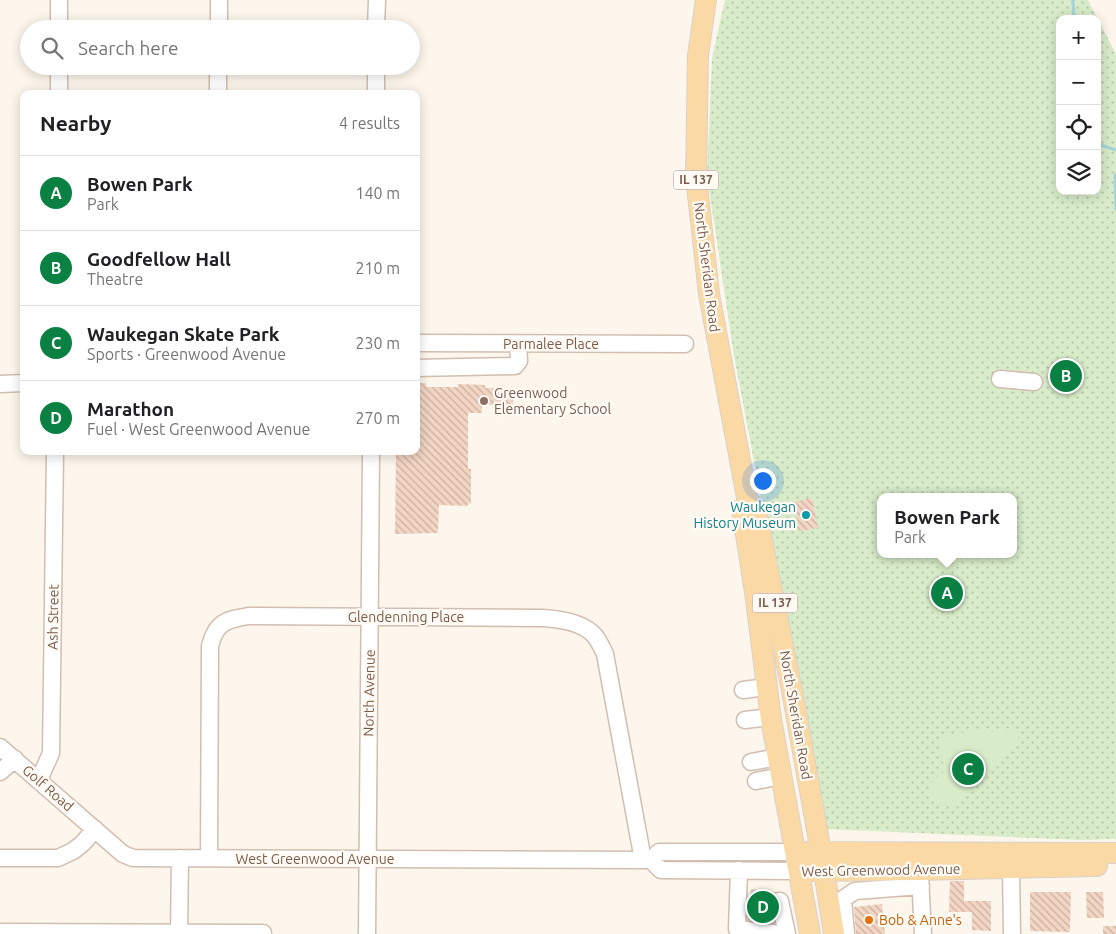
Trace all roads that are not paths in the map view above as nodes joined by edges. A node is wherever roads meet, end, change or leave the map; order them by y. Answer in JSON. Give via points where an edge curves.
{"nodes":[{"id":1,"x":60,"y":0,"type":"edge"},
{"id":2,"x":219,"y":0,"type":"edge"},
{"id":3,"x":376,"y":0,"type":"edge"},
{"id":4,"x":706,"y":0,"type":"edge"},
{"id":5,"x":59,"y":20,"type":"edge"},
{"id":6,"x":219,"y":20,"type":"edge"},
{"id":7,"x":376,"y":20,"type":"edge"},
{"id":8,"x":59,"y":75,"type":"edge"},
{"id":9,"x":218,"y":75,"type":"edge"},
{"id":10,"x":376,"y":75,"type":"edge"},
{"id":11,"x":58,"y":90,"type":"edge"},
{"id":12,"x":218,"y":90,"type":"edge"},
{"id":13,"x":376,"y":90,"type":"edge"},
{"id":14,"x":420,"y":343,"type":"edge"},
{"id":15,"x":518,"y":344,"type":"junction"},
{"id":16,"x":685,"y":344,"type":"dead end"},
{"id":17,"x":420,"y":368,"type":"edge"},
{"id":18,"x":1000,"y":379,"type":"dead end"},
{"id":19,"x":1034,"y":382,"type":"dead end"},
{"id":20,"x":20,"y":383,"type":"edge"},
{"id":21,"x":0,"y":384,"type":"edge"},
{"id":22,"x":55,"y":455,"type":"edge"},
{"id":23,"x":372,"y":455,"type":"edge"},
{"id":24,"x":748,"y":503,"type":"junction"},
{"id":25,"x":370,"y":616,"type":"junction"},
{"id":26,"x":766,"y":687,"type":"junction"},
{"id":27,"x":743,"y":690,"type":"dead end"},
{"id":28,"x":771,"y":716,"type":"junction"},
{"id":29,"x":746,"y":720,"type":"dead end"},
{"id":30,"x":0,"y":747,"type":"edge"},
{"id":31,"x":14,"y":759,"type":"junction"},
{"id":32,"x":751,"y":762,"type":"dead end"},
{"id":33,"x":780,"y":766,"type":"junction"},
{"id":34,"x":0,"y":772,"type":"edge"},
{"id":35,"x":39,"y":780,"type":"junction"},
{"id":36,"x":756,"y":780,"type":"dead end"},
{"id":37,"x":95,"y":829,"type":"junction"},
{"id":38,"x":1116,"y":853,"type":"edge"},
{"id":39,"x":0,"y":858,"type":"edge"},
{"id":40,"x":180,"y":858,"type":"junction"},
{"id":41,"x":209,"y":858,"type":"junction"},
{"id":42,"x":367,"y":859,"type":"junction"},
{"id":43,"x":647,"y":860,"type":"junction"},
{"id":44,"x":797,"y":861,"type":"junction"},
{"id":45,"x":823,"y":862,"type":"junction"},
{"id":46,"x":1116,"y":866,"type":"edge"},
{"id":47,"x":1011,"y":868,"type":"junction"},
{"id":48,"x":740,"y":870,"type":"junction"},
{"id":49,"x":920,"y":878,"type":"junction"},
{"id":50,"x":875,"y":880,"type":"junction"},
{"id":51,"x":781,"y":921,"type":"edge"},
{"id":52,"x":839,"y":930,"type":"edge"},
{"id":53,"x":0,"y":932,"type":"edge"},
{"id":54,"x":179,"y":933,"type":"edge"},
{"id":55,"x":263,"y":933,"type":"edge"},
{"id":56,"x":367,"y":934,"type":"edge"},
{"id":57,"x":810,"y":934,"type":"edge"},
{"id":58,"x":923,"y":934,"type":"edge"},
{"id":59,"x":1012,"y":934,"type":"edge"}],
"edges":[{"from":1,"to":5,"type":"street"},
{"from":2,"to":6,"type":"street"},
{"from":3,"to":7,"type":"street"},
{"from":4,"to":24,"type":"main road","name":"North Sheridan Road","number":"IL 137","via":[[698,54],[696,177],[709,294]]},
{"from":8,"to":11,"type":"street"},
{"from":9,"to":12,"type":"street"},
{"from":10,"to":13,"type":"street"},
{"from":14,"to":15,"type":"street","name":"Parmalee Place"},
{"from":15,"to":16,"type":"street","name":"Parmalee Place"},
{"from":15,"to":17,"type":"street","via":[[519,361],[515,366]]},
{"from":18,"to":19,"type":"street"},
{"from":20,"to":21,"type":"street"},
{"from":22,"to":35,"type":"street","name":"Ash Street","via":[[51,753]]},
{"from":23,"to":25,"type":"street","name":"North Avenue"},
{"from":24,"to":26,"type":"main road","name":"North Sheridan Road","number":"IL 137","via":[[742,509]]},
{"from":24,"to":45,"type":"main road","name":"North Sheridan Road","number":"IL 137","via":[[755,506]]},
{"from":25,"to":41,"type":"street","name":"Glendenning Place","via":[[248,616],[228,620],[213,634],[210,646]]},
{"from":25,"to":42,"type":"street","name":"North Avenue"},
{"from":25,"to":43,"type":"street","name":"Glendenning Place","via":[[563,619],[595,636],[604,654]]},
{"from":26,"to":27,"type":"street"},
{"from":26,"to":28,"type":"main road","name":"North Sheridan Road","number":"IL 137"},
{"from":28,"to":29,"type":"street"},
{"from":28,"to":33,"type":"main road","name":"North Sheridan Road","number":"IL 137"},
{"from":30,"to":31,"type":"street","name":"Golf Road"},
{"from":31,"to":34,"type":"street"},
{"from":31,"to":35,"type":"street","name":"Golf Road"},
{"from":32,"to":33,"type":"street"},
{"from":33,"to":36,"type":"street"},
{"from":33,"to":44,"type":"main road","name":"North Sheridan Road","number":"IL 137"},
{"from":35,"to":37,"type":"street","name":"Golf Road"},
{"from":37,"to":39,"type":"street","via":[[73,851],[58,858]]},
{"from":37,"to":40,"type":"street","name":"West Greenwood Avenue","via":[[123,854],[133,858]]},
{"from":38,"to":45,"type":"main road"},
{"from":40,"to":41,"type":"street","name":"West Greenwood Avenue"},
{"from":40,"to":54,"type":"street"},
{"from":41,"to":42,"type":"street","name":"West Greenwood Avenue"},
{"from":42,"to":43,"type":"street","name":"West Greenwood Avenue"},
{"from":42,"to":56,"type":"street","name":"North Avenue"},
{"from":43,"to":44,"type":"street","name":"West Greenwood Avenue","via":[[660,852]]},
{"from":43,"to":48,"type":"street","name":"West Greenwood Avenue","via":[[661,870]]},
{"from":44,"to":45,"type":"main road","name":"West Greenwood Avenue"},
{"from":44,"to":48,"type":"street","name":"West Greenwood Avenue"},
{"from":44,"to":57,"type":"main road","name":"North Sheridan Road"},
{"from":45,"to":50,"type":"main road","name":"West Greenwood Avenue"},
{"from":45,"to":52,"type":"main road","name":"North Sheridan Road"},
{"from":46,"to":47,"type":"main road","name":"West Greenwood Avenue"},
{"from":47,"to":49,"type":"main road","name":"West Greenwood Avenue"},
{"from":47,"to":59,"type":"street"},
{"from":48,"to":51,"type":"street","via":[[744,904],[737,929]]},
{"from":49,"to":50,"type":"main road","name":"West Greenwood Avenue"},
{"from":49,"to":58,"type":"street"},
{"from":50,"to":52,"type":"street","via":[[843,899]]},
{"from":53,"to":54,"type":"street"},
{"from":54,"to":55,"type":"street"}]}
